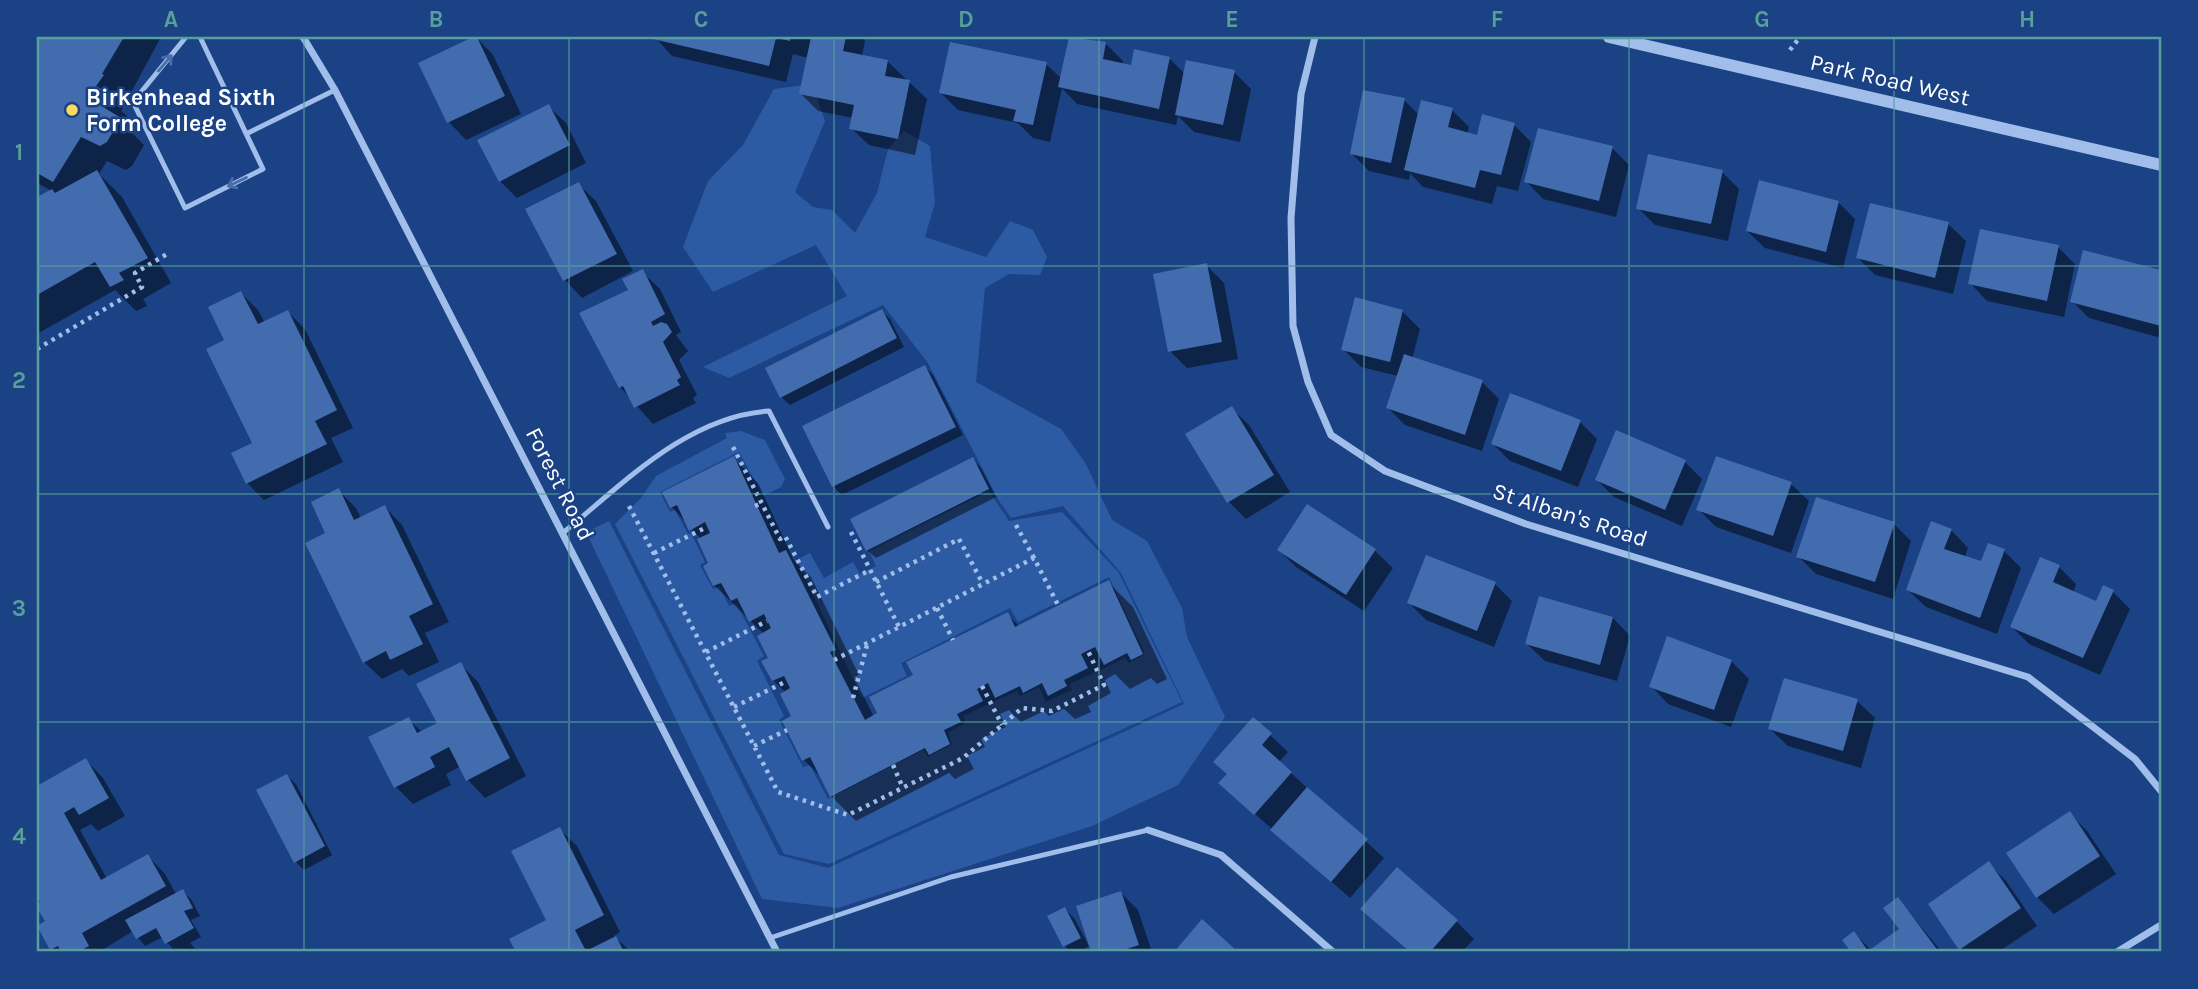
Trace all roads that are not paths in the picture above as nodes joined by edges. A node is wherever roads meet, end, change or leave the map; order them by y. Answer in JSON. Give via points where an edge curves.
{"nodes":[{"id":1,"x":186,"y":37,"type":"edge"},
{"id":2,"x":200,"y":37,"type":"edge"},
{"id":3,"x":303,"y":37,"type":"edge"},
{"id":4,"x":1315,"y":37,"type":"edge"},
{"id":5,"x":1609,"y":37,"type":"edge"},
{"id":6,"x":335,"y":90,"type":"junction"},
{"id":7,"x":248,"y":134,"type":"junction"},
{"id":8,"x":2161,"y":165,"type":"edge"},
{"id":9,"x":828,"y":527,"type":"dead end"},
{"id":10,"x":564,"y":532,"type":"junction"},
{"id":11,"x":2161,"y":791,"type":"edge"},
{"id":12,"x":1148,"y":830,"type":"joint"},
{"id":13,"x":2161,"y":925,"type":"edge"},
{"id":14,"x":770,"y":938,"type":"junction"},
{"id":15,"x":777,"y":952,"type":"edge"},
{"id":16,"x":1333,"y":952,"type":"edge"},
{"id":17,"x":2117,"y":952,"type":"edge"}],
"edges":[{"from":7,"to":1,"type":"lane","one_way":true,"via":[[263,169],[185,208],[133,102]]},
{"from":2,"to":7,"type":"lane"},
{"from":3,"to":6,"type":"street","name":"Forest Road"},
{"from":4,"to":11,"type":"street","name":"St Alban's Road","via":[[1301,94],[1291,218],[1293,326],[1308,382],[1331,435],[1385,471],[1526,524],[2028,677],[2135,759]]},
{"from":5,"to":8,"type":"street","name":"Park Road West"},
{"from":6,"to":7,"type":"lane"},
{"from":6,"to":10,"type":"street","name":"Forest Road"},
{"from":9,"to":10,"type":"lane","via":[[769,411],[742,413],[663,450]]},
{"from":10,"to":14,"type":"street","name":"Forest Road"},
{"from":12,"to":14,"type":"lane","via":[[951,877]]},
{"from":12,"to":16,"type":"street","via":[[1221,855]]},
{"from":13,"to":17,"type":"street"},
{"from":14,"to":15,"type":"street","name":"Forest Road"}]}
